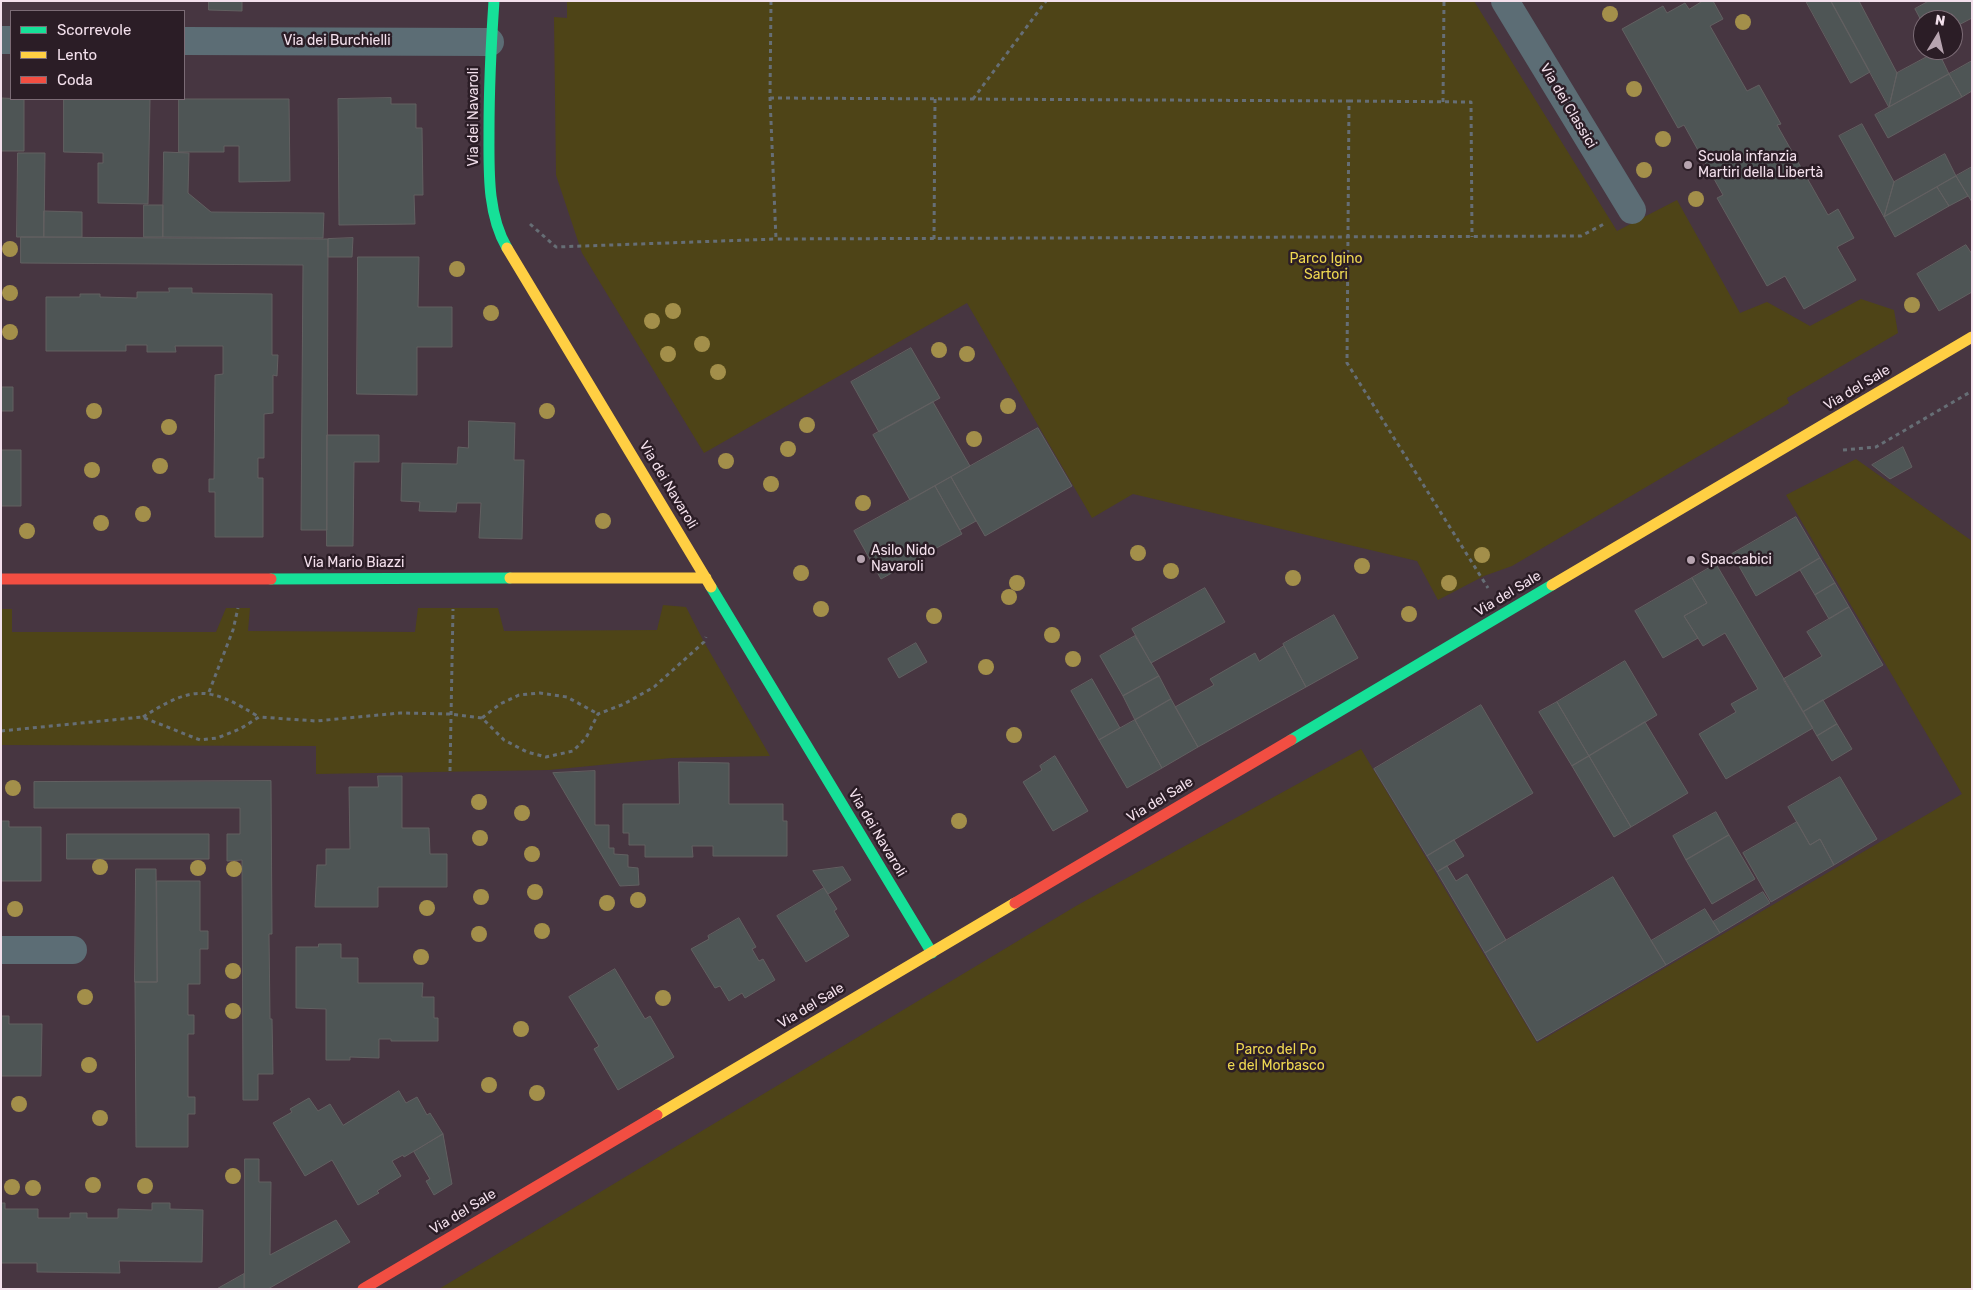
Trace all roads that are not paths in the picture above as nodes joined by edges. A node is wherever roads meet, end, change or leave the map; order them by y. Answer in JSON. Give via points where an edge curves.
{"nodes":[{"id":1,"x":494,"y":1,"type":"edge"},
{"id":2,"x":1505,"y":1,"type":"edge"},
{"id":3,"x":185,"y":41,"type":"edge"},
{"id":4,"x":490,"y":42,"type":"junction"},
{"id":5,"x":1632,"y":210,"type":"road end"},
{"id":6,"x":1972,"y":337,"type":"edge"},
{"id":7,"x":706,"y":578,"type":"junction"},
{"id":8,"x":1,"y":579,"type":"edge"},
{"id":9,"x":1,"y":950,"type":"edge"},
{"id":10,"x":73,"y":950,"type":"dead end"},
{"id":11,"x":932,"y":953,"type":"junction"},
{"id":12,"x":363,"y":1289,"type":"edge"}],
"edges":[{"from":1,"to":4,"type":"street","name":"Via dei Navaroli"},
{"from":2,"to":5,"type":"street","name":"Via dei Classici"},
{"from":3,"to":4,"type":"street","name":"Via dei Burchielli"},
{"from":4,"to":7,"type":"street","name":"Via dei Navaroli","via":[[489,186],[500,236]]},
{"from":6,"to":11,"type":"street","name":"Via del Sale"},
{"from":7,"to":8,"type":"street","name":"Via Mario Biazzi"},
{"from":7,"to":11,"type":"street","name":"Via dei Navaroli"},
{"from":9,"to":10,"type":"street"},
{"from":11,"to":12,"type":"street","name":"Via del Sale"}]}
